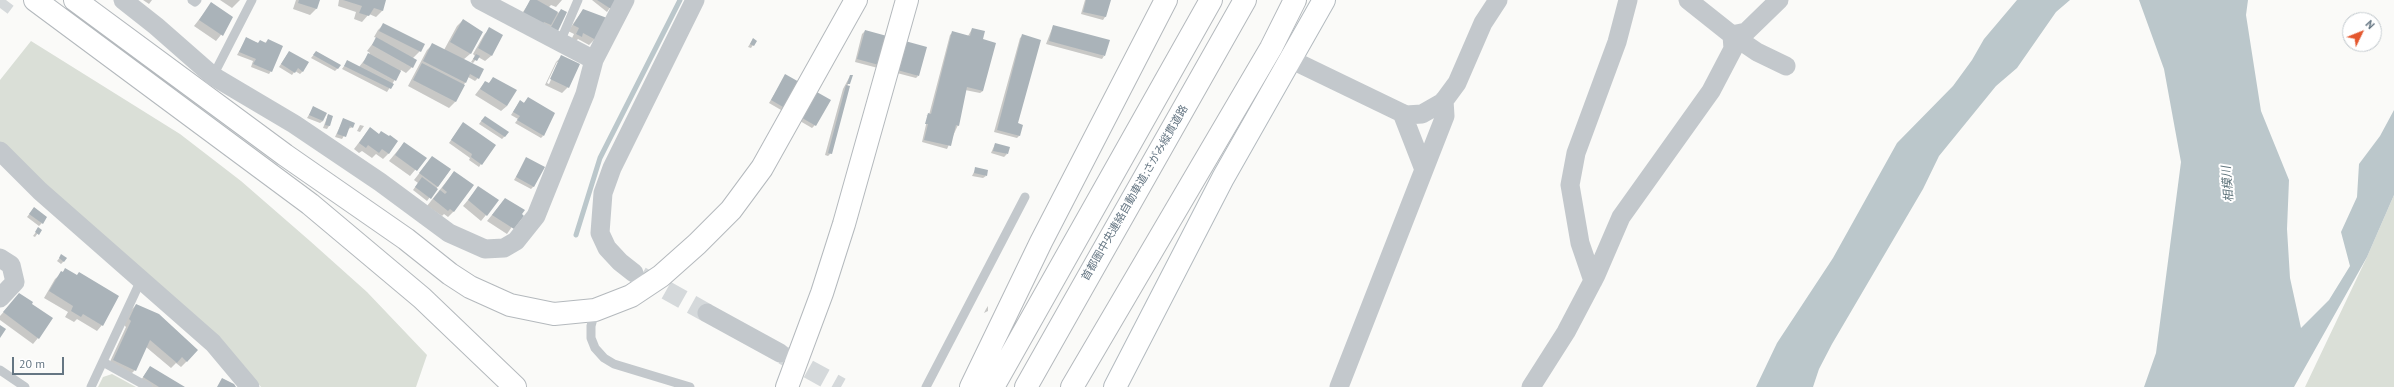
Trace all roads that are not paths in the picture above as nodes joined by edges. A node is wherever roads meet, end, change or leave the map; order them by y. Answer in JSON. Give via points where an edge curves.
{"nodes":[{"id":1,"x":35,"y":0,"type":"edge"},
{"id":2,"x":75,"y":0,"type":"edge"},
{"id":3,"x":123,"y":0,"type":"edge"},
{"id":4,"x":192,"y":0,"type":"edge"},
{"id":5,"x":197,"y":0,"type":"edge"},
{"id":6,"x":252,"y":0,"type":"edge"},
{"id":7,"x":480,"y":0,"type":"edge"},
{"id":8,"x":578,"y":0,"type":"edge"},
{"id":9,"x":625,"y":0,"type":"edge"},
{"id":10,"x":695,"y":0,"type":"edge"},
{"id":11,"x":856,"y":0,"type":"edge"},
{"id":12,"x":907,"y":0,"type":"edge"},
{"id":13,"x":1166,"y":0,"type":"edge"},
{"id":14,"x":1210,"y":0,"type":"edge"},
{"id":15,"x":1246,"y":0,"type":"edge"},
{"id":16,"x":1295,"y":0,"type":"edge"},
{"id":17,"x":1324,"y":0,"type":"edge"},
{"id":18,"x":1498,"y":0,"type":"edge"},
{"id":19,"x":1628,"y":0,"type":"edge"},
{"id":20,"x":1688,"y":0,"type":"edge"},
{"id":21,"x":1780,"y":0,"type":"edge"},
{"id":22,"x":1732,"y":35,"type":"junction"},
{"id":23,"x":560,"y":42,"type":"junction"},
{"id":24,"x":1290,"y":59,"type":"junction"},
{"id":25,"x":594,"y":60,"type":"junction"},
{"id":26,"x":1786,"y":66,"type":"dead end"},
{"id":27,"x":213,"y":76,"type":"junction"},
{"id":28,"x":1444,"y":100,"type":"junction"},
{"id":29,"x":1402,"y":113,"type":"junction"},
{"id":30,"x":0,"y":151,"type":"edge"},
{"id":31,"x":1423,"y":167,"type":"junction"},
{"id":32,"x":1025,"y":197,"type":"dead end"},
{"id":33,"x":0,"y":258,"type":"edge"},
{"id":34,"x":634,"y":273,"type":"tunnel mouth"},
{"id":35,"x":141,"y":280,"type":"junction"},
{"id":36,"x":1593,"y":281,"type":"junction"},
{"id":37,"x":0,"y":298,"type":"edge"},
{"id":38,"x":595,"y":310,"type":"junction"},
{"id":39,"x":707,"y":312,"type":"tunnel mouth"},
{"id":40,"x":780,"y":353,"type":"tunnel mouth"},
{"id":41,"x":103,"y":362,"type":"junction"},
{"id":42,"x":0,"y":370,"type":"edge"},
{"id":43,"x":25,"y":387,"type":"edge"},
{"id":44,"x":90,"y":387,"type":"edge"},
{"id":45,"x":148,"y":387,"type":"edge"},
{"id":46,"x":250,"y":387,"type":"edge"},
{"id":47,"x":515,"y":387,"type":"edge"},
{"id":48,"x":690,"y":387,"type":"edge"},
{"id":49,"x":787,"y":387,"type":"edge"},
{"id":50,"x":926,"y":387,"type":"edge"},
{"id":51,"x":971,"y":387,"type":"edge"},
{"id":52,"x":993,"y":387,"type":"edge"},
{"id":53,"x":1026,"y":387,"type":"edge"},
{"id":54,"x":1072,"y":387,"type":"edge"},
{"id":55,"x":1115,"y":387,"type":"edge"},
{"id":56,"x":1339,"y":387,"type":"edge"},
{"id":57,"x":1531,"y":387,"type":"edge"}],
"edges":[{"from":1,"to":47,"type":"main road","via":[[310,204],[422,298]]},
{"from":2,"to":38,"type":"main road","via":[[470,287],[510,306],[532,311],[554,314]]},
{"from":3,"to":27,"type":"street"},
{"from":4,"to":5,"type":"lane"},
{"from":6,"to":27,"type":"lane"},
{"from":7,"to":23,"type":"street"},
{"from":8,"to":23,"type":"lane"},
{"from":9,"to":25,"type":"street"},
{"from":10,"to":34,"type":"street","via":[[612,168],[603,193],[600,233],[607,248]]},
{"from":11,"to":38,"type":"main road","via":[[766,162],[742,197],[697,244],[661,276],[631,296]]},
{"from":12,"to":49,"type":"main road","via":[[822,293]]},
{"from":13,"to":51,"type":"main road","via":[[1041,242]]},
{"from":14,"to":52,"type":"main road"},
{"from":15,"to":53,"type":"main road","name":"首都圏中央連絡自動車道;さがみ縦貫道路"},
{"from":16,"to":54,"type":"main road","via":[[1272,48]]},
{"from":17,"to":24,"type":"main road"},
{"from":18,"to":28,"type":"street","via":[[1483,23],[1457,83]]},
{"from":19,"to":36,"type":"street","via":[[1617,42],[1576,153],[1570,185],[1580,243]]},
{"from":20,"to":22,"type":"street"},
{"from":21,"to":22,"type":"street","via":[[1746,32]]},
{"from":22,"to":26,"type":"street","via":[[1757,52]]},
{"from":22,"to":36,"type":"street","via":[[1734,49],[1711,91],[1621,217]]},
{"from":23,"to":25,"type":"street"},
{"from":24,"to":29,"type":"street"},
{"from":24,"to":55,"type":"main road","via":[[1223,178]]},
{"from":25,"to":27,"type":"street","via":[[585,94],[536,216],[516,241],[504,248],[485,249],[449,233],[380,182],[294,124]]},
{"from":28,"to":29,"type":"street","via":[[1422,114]]},
{"from":28,"to":31,"type":"street","via":[[1445,116]]},
{"from":29,"to":31,"type":"street"},
{"from":30,"to":35,"type":"street"},
{"from":31,"to":56,"type":"street"},
{"from":32,"to":50,"type":"lane"},
{"from":33,"to":37,"type":"street","via":[[11,265],[15,282]]},
{"from":35,"to":41,"type":"lane"},
{"from":35,"to":46,"type":"street","via":[[213,343]]},
{"from":36,"to":57,"type":"street","via":[[1566,332]]},
{"from":38,"to":48,"type":"lane","via":[[590,326],[591,338],[595,348],[604,358],[614,364]]},
{"from":39,"to":40,"type":"street"},
{"from":41,"to":44,"type":"lane"},
{"from":41,"to":45,"type":"lane"},
{"from":42,"to":43,"type":"lane"}]}
